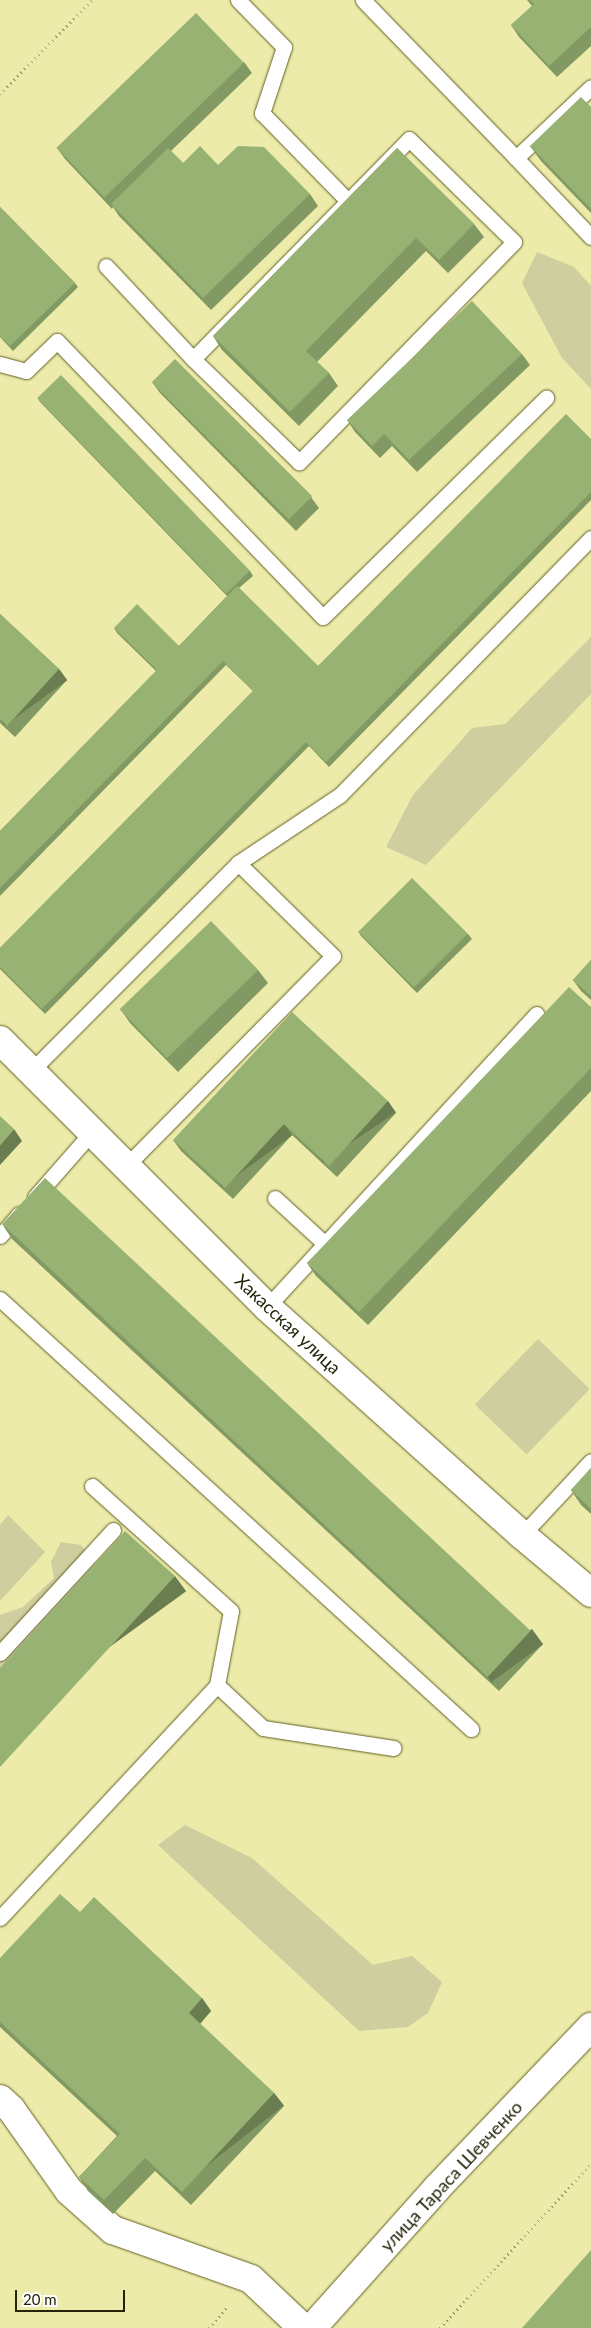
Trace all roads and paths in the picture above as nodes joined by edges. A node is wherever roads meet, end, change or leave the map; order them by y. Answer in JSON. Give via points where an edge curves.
{"nodes":[{"id":1,"x":92,"y":0,"type":"edge"},
{"id":2,"x":238,"y":0,"type":"edge"},
{"id":3,"x":363,"y":0,"type":"edge"},
{"id":4,"x":591,"y":87,"type":"edge"},
{"id":5,"x":0,"y":94,"type":"edge"},
{"id":6,"x":516,"y":158,"type":"junction"},
{"id":7,"x":346,"y":200,"type":"junction"},
{"id":8,"x":591,"y":237,"type":"edge"},
{"id":9,"x":106,"y":266,"type":"dead end"},
{"id":10,"x":193,"y":358,"type":"junction"},
{"id":11,"x":0,"y":364,"type":"edge"},
{"id":12,"x":546,"y":398,"type":"dead end"},
{"id":13,"x":591,"y":538,"type":"edge"},
{"id":14,"x":238,"y":863,"type":"junction"},
{"id":15,"x":536,"y":1014,"type":"dead end"},
{"id":16,"x":0,"y":1040,"type":"edge"},
{"id":17,"x":32,"y":1070,"type":"junction"},
{"id":18,"x":92,"y":1132,"type":"junction"},
{"id":19,"x":125,"y":1167,"type":"junction"},
{"id":20,"x":276,"y":1198,"type":"dead end"},
{"id":21,"x":0,"y":1236,"type":"edge"},
{"id":22,"x":324,"y":1244,"type":"junction"},
{"id":23,"x":0,"y":1300,"type":"edge"},
{"id":24,"x":267,"y":1306,"type":"junction"},
{"id":25,"x":591,"y":1461,"type":"edge"},
{"id":26,"x":92,"y":1486,"type":"dead end"},
{"id":27,"x":113,"y":1530,"type":"dead end"},
{"id":28,"x":522,"y":1536,"type":"junction"},
{"id":29,"x":591,"y":1593,"type":"edge"},
{"id":30,"x":0,"y":1653,"type":"edge"},
{"id":31,"x":216,"y":1684,"type":"junction"},
{"id":32,"x":471,"y":1729,"type":"dead end"},
{"id":33,"x":393,"y":1748,"type":"dead end"},
{"id":34,"x":0,"y":1918,"type":"edge"},
{"id":35,"x":591,"y":2027,"type":"edge"},
{"id":36,"x":0,"y":2099,"type":"edge"},
{"id":37,"x":591,"y":2164,"type":"edge"},
{"id":38,"x":303,"y":2328,"type":"edge"},
{"id":39,"x":312,"y":2328,"type":"edge"},
{"id":40,"x":440,"y":2328,"type":"edge"}],
"edges":[{"from":1,"to":5,"type":"path"},
{"from":2,"to":7,"type":"lane","via":[[284,47],[262,113]]},
{"from":3,"to":6,"type":"lane"},
{"from":4,"to":6,"type":"lane"},
{"from":6,"to":8,"type":"lane"},
{"from":7,"to":10,"type":"lane"},
{"from":7,"to":10,"type":"lane","via":[[409,139],[514,242],[299,462]]},
{"from":9,"to":10,"type":"lane"},
{"from":11,"to":12,"type":"lane","via":[[26,370],[57,341],[324,617]]},
{"from":13,"to":14,"type":"lane","via":[[340,795]]},
{"from":14,"to":17,"type":"lane"},
{"from":14,"to":19,"type":"lane","via":[[334,956]]},
{"from":15,"to":22,"type":"lane"},
{"from":16,"to":17,"type":"street","name":"Хакасская улица"},
{"from":17,"to":18,"type":"street","name":"Хакасская улица"},
{"from":18,"to":19,"type":"street","name":"Хакасская улица"},
{"from":18,"to":21,"type":"lane"},
{"from":19,"to":24,"type":"street","name":"Хакасская улица"},
{"from":20,"to":22,"type":"lane"},
{"from":22,"to":24,"type":"lane"},
{"from":23,"to":32,"type":"lane"},
{"from":24,"to":28,"type":"street","name":"Хакасская улица"},
{"from":25,"to":28,"type":"lane"},
{"from":26,"to":31,"type":"lane","via":[[231,1611]]},
{"from":27,"to":30,"type":"lane"},
{"from":28,"to":29,"type":"street","name":"Хакасская улица"},
{"from":31,"to":33,"type":"lane","via":[[263,1728]]},
{"from":31,"to":34,"type":"lane"},
{"from":35,"to":39,"type":"street","name":"улица Тараса Шевченко","via":[[438,2188]]},
{"from":36,"to":38,"type":"street","via":[[12,2109],[69,2191],[113,2230],[251,2279]]},
{"from":37,"to":40,"type":"path"}]}
